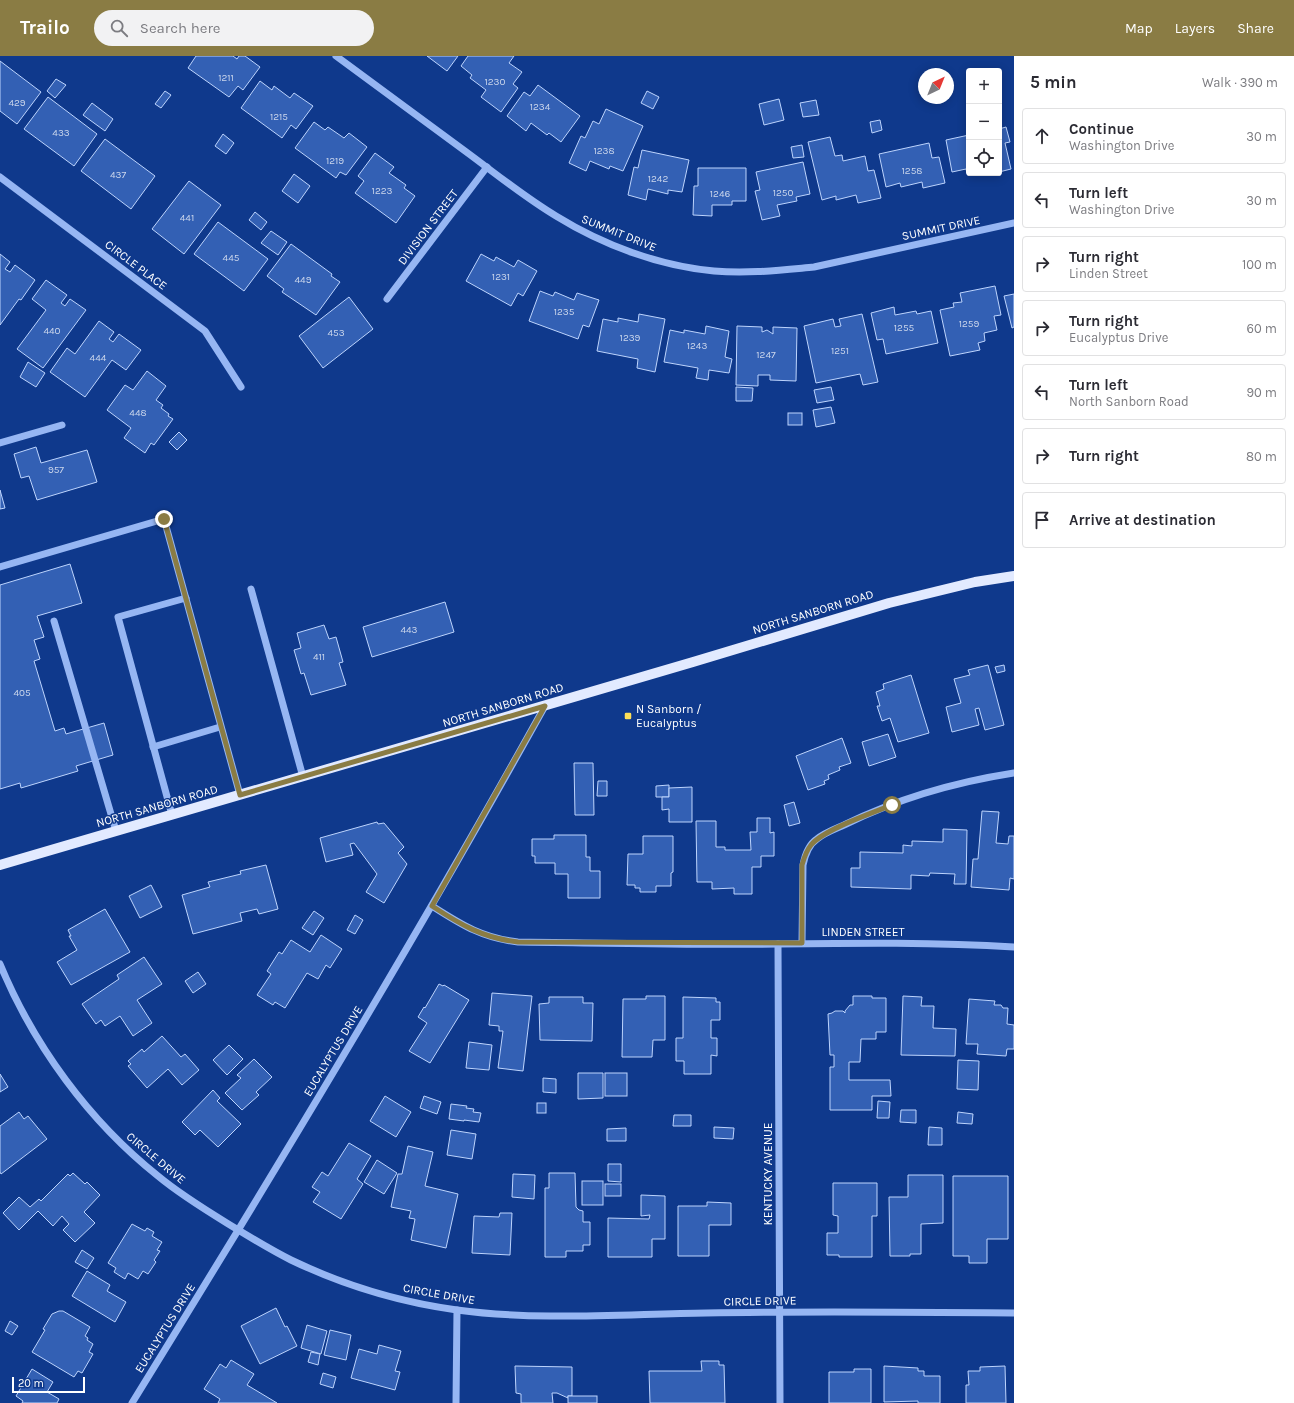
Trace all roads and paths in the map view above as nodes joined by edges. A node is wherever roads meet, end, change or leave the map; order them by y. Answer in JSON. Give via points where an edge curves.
{"nodes":[{"id":1,"x":336,"y":56,"type":"edge"},
{"id":2,"x":487,"y":167,"type":"junction"},
{"id":3,"x":0,"y":177,"type":"edge"},
{"id":4,"x":1014,"y":223,"type":"edge"},
{"id":5,"x":387,"y":300,"type":"dead end"},
{"id":6,"x":241,"y":387,"type":"dead end"},
{"id":7,"x":62,"y":425,"type":"dead end"},
{"id":8,"x":0,"y":443,"type":"edge"},
{"id":9,"x":0,"y":567,"type":"edge"},
{"id":10,"x":1014,"y":576,"type":"edge"},
{"id":11,"x":251,"y":589,"type":"dead end"},
{"id":12,"x":186,"y":598,"type":"junction"},
{"id":13,"x":54,"y":621,"type":"dead end"},
{"id":14,"x":545,"y":706,"type":"junction"},
{"id":15,"x":220,"y":727,"type":"junction"},
{"id":16,"x":154,"y":747,"type":"junction"},
{"id":17,"x":1014,"y":773,"type":"edge"},
{"id":18,"x":303,"y":777,"type":"junction"},
{"id":19,"x":240,"y":795,"type":"junction"},
{"id":20,"x":172,"y":815,"type":"junction"},
{"id":21,"x":116,"y":831,"type":"junction"},
{"id":22,"x":0,"y":865,"type":"edge"},
{"id":23,"x":432,"y":906,"type":"junction"},
{"id":24,"x":802,"y":943,"type":"junction"},
{"id":25,"x":778,"y":944,"type":"junction"},
{"id":26,"x":1014,"y":947,"type":"edge"},
{"id":27,"x":0,"y":964,"type":"edge"},
{"id":28,"x":238,"y":1230,"type":"junction"},
{"id":29,"x":457,"y":1310,"type":"junction"},
{"id":30,"x":779,"y":1312,"type":"junction"},
{"id":31,"x":1014,"y":1313,"type":"edge"},
{"id":32,"x":132,"y":1403,"type":"edge"},
{"id":33,"x":456,"y":1403,"type":"edge"},
{"id":34,"x":780,"y":1403,"type":"edge"}],
"edges":[{"from":1,"to":2,"type":"street","name":"SUMMIT DRIVE"},
{"from":2,"to":4,"type":"street","name":"SUMMIT DRIVE","via":[[555,216],[601,240],[661,262],[713,271],[759,272],[814,267]]},
{"from":2,"to":5,"type":"street","name":"DIVISION STREET"},
{"from":3,"to":6,"type":"street","name":"CIRCLE PLACE","via":[[205,330]]},
{"from":7,"to":8,"type":"street"},
{"from":9,"to":12,"type":"street","via":[[164,519]]},
{"from":10,"to":14,"type":"main road","name":"NORTH SANBORN ROAD","via":[[975,582],[889,603]]},
{"from":11,"to":18,"type":"street"},
{"from":12,"to":15,"type":"street"},
{"from":12,"to":16,"type":"street","via":[[118,617]]},
{"from":13,"to":21,"type":"street"},
{"from":14,"to":18,"type":"main road","name":"NORTH SANBORN ROAD"},
{"from":14,"to":23,"type":"street","name":"EUCALYPTUS DRIVE"},
{"from":15,"to":16,"type":"street"},
{"from":15,"to":19,"type":"street"},
{"from":16,"to":20,"type":"street"},
{"from":17,"to":24,"type":"street","via":[[920,795],[854,820],[817,838],[805,855],[802,865]]},
{"from":18,"to":19,"type":"main road","name":"NORTH SANBORN ROAD"},
{"from":19,"to":20,"type":"main road","name":"NORTH SANBORN ROAD"},
{"from":20,"to":21,"type":"main road","name":"NORTH SANBORN ROAD"},
{"from":21,"to":22,"type":"main road","name":"NORTH SANBORN ROAD"},
{"from":23,"to":25,"type":"street","name":"LINDEN STREET","via":[[460,924],[488,936],[518,942]]},
{"from":23,"to":28,"type":"street","name":"EUCALYPTUS DRIVE"},
{"from":24,"to":25,"type":"street","name":"LINDEN STREET"},
{"from":24,"to":26,"type":"street","name":"LINDEN STREET","via":[[875,942]]},
{"from":25,"to":30,"type":"street","name":"KENTUCKY AVENUE"},
{"from":27,"to":28,"type":"street","name":"CIRCLE DRIVE","via":[[40,1042],[81,1100],[106,1128],[160,1178]]},
{"from":28,"to":29,"type":"street","name":"CIRCLE DRIVE","via":[[293,1261],[345,1283],[382,1294]]},
{"from":28,"to":32,"type":"street","name":"EUCALYPTUS DRIVE"},
{"from":29,"to":30,"type":"street","name":"CIRCLE DRIVE","via":[[555,1316]]},
{"from":29,"to":33,"type":"street"},
{"from":30,"to":31,"type":"street","name":"CIRCLE DRIVE"},
{"from":30,"to":34,"type":"street","name":"KENTUCKY AVENUE"}]}
